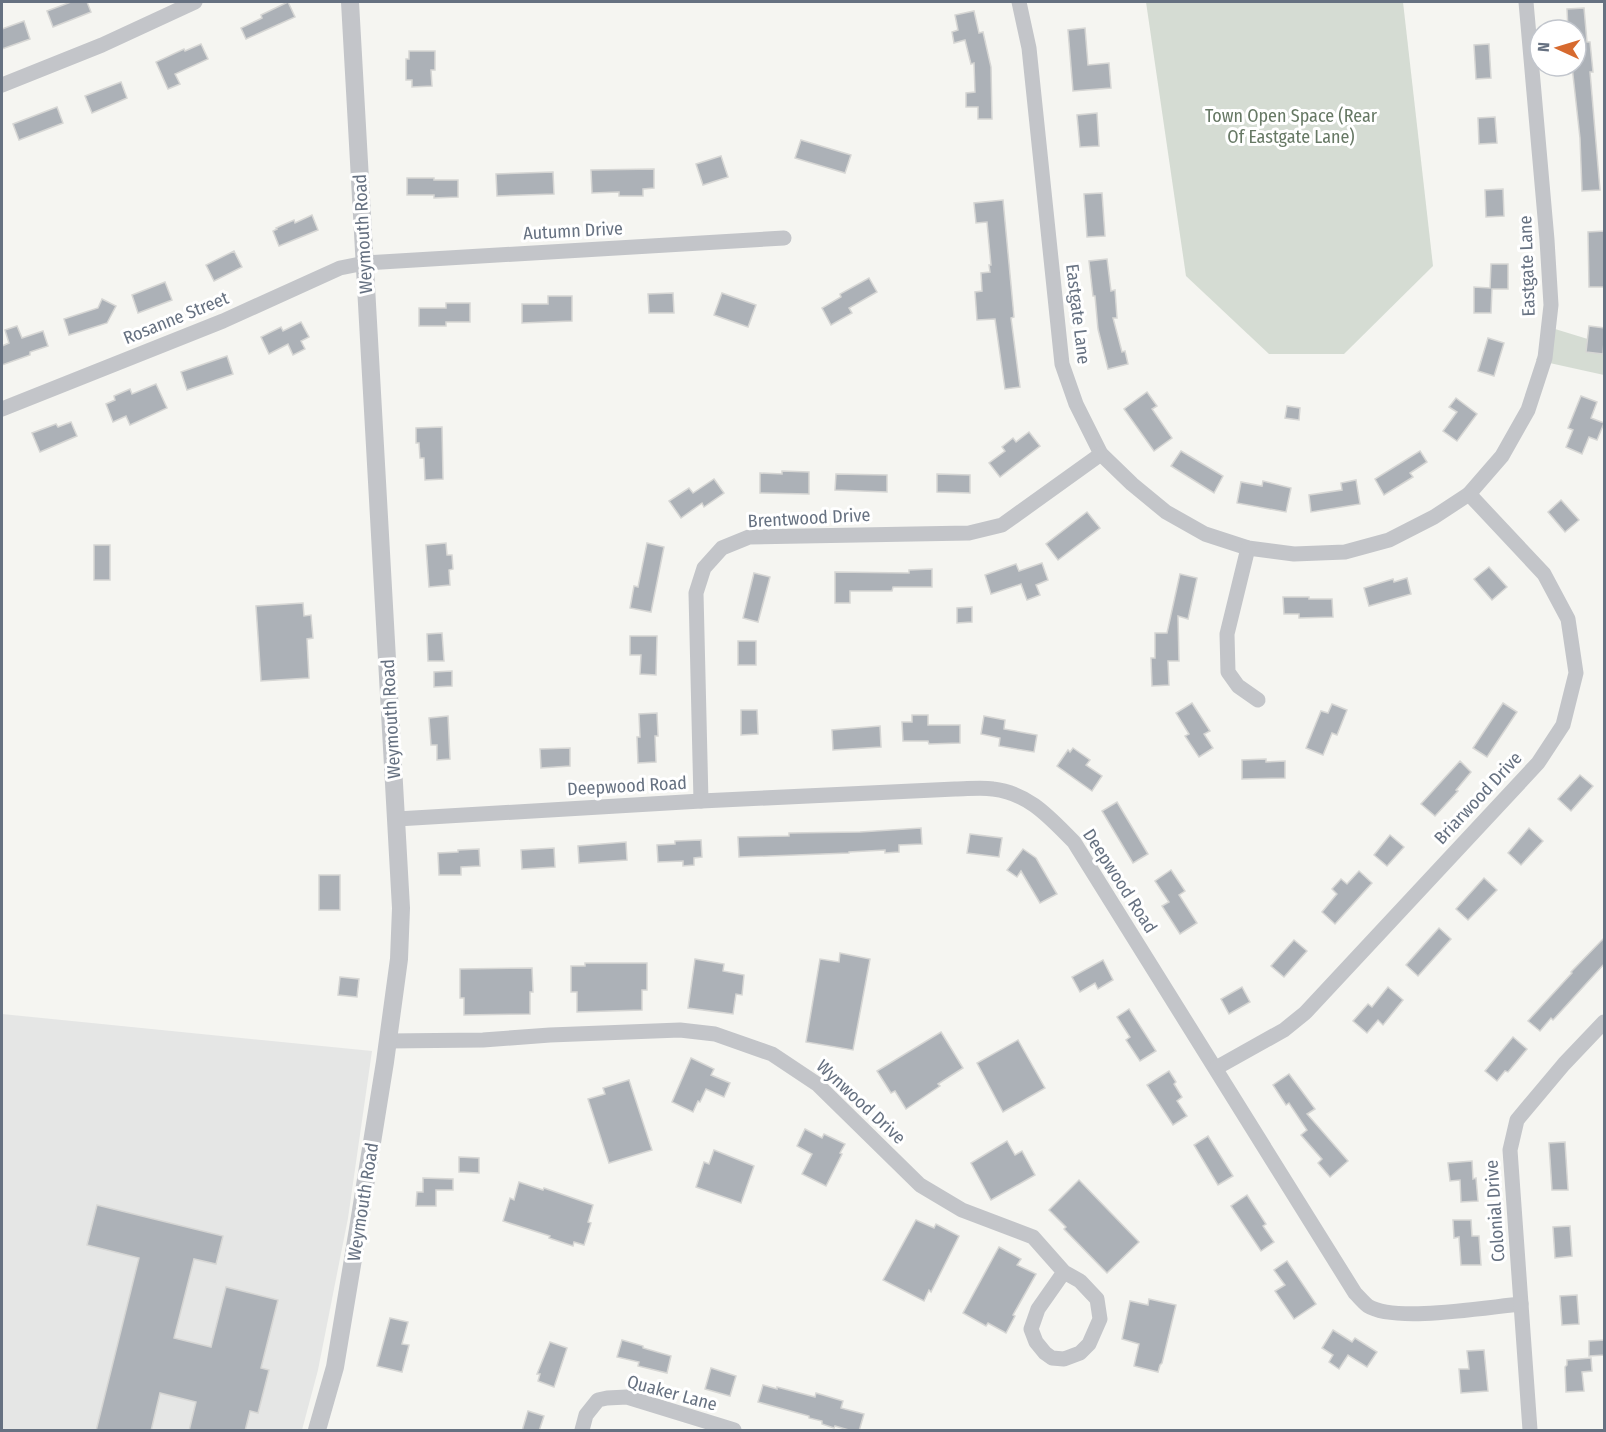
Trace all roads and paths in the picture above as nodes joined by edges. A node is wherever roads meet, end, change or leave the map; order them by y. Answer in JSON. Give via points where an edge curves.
{"nodes":[{"id":1,"x":195,"y":2,"type":"edge"},
{"id":2,"x":350,"y":2,"type":"edge"},
{"id":3,"x":1019,"y":2,"type":"edge"},
{"id":4,"x":1526,"y":2,"type":"edge"},
{"id":5,"x":2,"y":86,"type":"edge"},
{"id":6,"x":784,"y":238,"type":"dead end"},
{"id":7,"x":365,"y":263,"type":"junction"},
{"id":8,"x":2,"y":409,"type":"edge"},
{"id":9,"x":1101,"y":454,"type":"junction"},
{"id":10,"x":1469,"y":494,"type":"junction"},
{"id":11,"x":1248,"y":548,"type":"junction"},
{"id":12,"x":1258,"y":700,"type":"dead end"},
{"id":13,"x":701,"y":801,"type":"junction"},
{"id":14,"x":397,"y":819,"type":"junction"},
{"id":15,"x":1605,"y":1022,"type":"edge"},
{"id":16,"x":388,"y":1041,"type":"junction"},
{"id":17,"x":1216,"y":1068,"type":"junction"},
{"id":18,"x":1064,"y":1272,"type":"junction"},
{"id":19,"x":1521,"y":1304,"type":"junction"},
{"id":20,"x":317,"y":1431,"type":"edge"},
{"id":21,"x":582,"y":1431,"type":"edge"},
{"id":22,"x":734,"y":1431,"type":"edge"},
{"id":23,"x":1530,"y":1431,"type":"edge"}],
"edges":[{"from":1,"to":5,"type":"street"},
{"from":2,"to":7,"type":"street","name":"Weymouth Road"},
{"from":3,"to":9,"type":"street","name":"Eastgate Lane","via":[[1029,48],[1062,364],[1076,404]]},
{"from":4,"to":10,"type":"street","name":"Eastgate Lane","via":[[1551,305],[1545,358],[1518,429],[1502,456]]},
{"from":6,"to":7,"type":"street","name":"Autumn Drive"},
{"from":7,"to":8,"type":"street","name":"Rosanne Street","via":[[340,268],[223,321]]},
{"from":7,"to":14,"type":"street","name":"Weymouth Road"},
{"from":9,"to":11,"type":"street","name":"Eastgate Lane","via":[[1166,512],[1205,534]]},
{"from":9,"to":13,"type":"street","name":"Brentwood Drive","via":[[1002,525],[969,533],[749,537],[722,548],[704,568],[696,593]]},
{"from":10,"to":11,"type":"street","name":"Eastgate Lane","via":[[1434,518],[1389,540],[1345,552],[1294,554]]},
{"from":10,"to":17,"type":"street","name":"Briarwood Drive","via":[[1544,574],[1568,619],[1576,673],[1563,725],[1538,764],[1305,1013]]},
{"from":11,"to":12,"type":"street","via":[[1227,634],[1228,672],[1238,686]]},
{"from":13,"to":14,"type":"street","name":"Deepwood Road"},
{"from":13,"to":17,"type":"street","name":"Deepwood Road","via":[[993,789],[1017,795],[1038,806],[1074,842]]},
{"from":14,"to":16,"type":"street","name":"Weymouth Road","via":[[399,959]]},
{"from":15,"to":19,"type":"street","name":"Colonial Drive","via":[[1518,1120],[1510,1150]]},
{"from":16,"to":18,"type":"street","name":"Wynwood Drive","via":[[680,1030],[715,1034],[772,1054],[817,1084],[920,1185],[962,1210],[1033,1237]]},
{"from":16,"to":20,"type":"street","name":"Weymouth Road","via":[[335,1367]]},
{"from":17,"to":19,"type":"street","name":"Deepwood Road","via":[[1355,1293],[1369,1306],[1396,1314]]},
{"from":18,"to":18,"type":"street","name":"Wynwood Drive","via":[[1080,1281],[1097,1299],[1100,1318],[1089,1344],[1080,1353],[1064,1359],[1045,1353],[1031,1329],[1038,1309]]},
{"from":19,"to":23,"type":"street","name":"Colonial Drive"},
{"from":21,"to":22,"type":"street","name":"Quaker Lane","via":[[586,1415],[598,1400],[627,1397]]}]}
